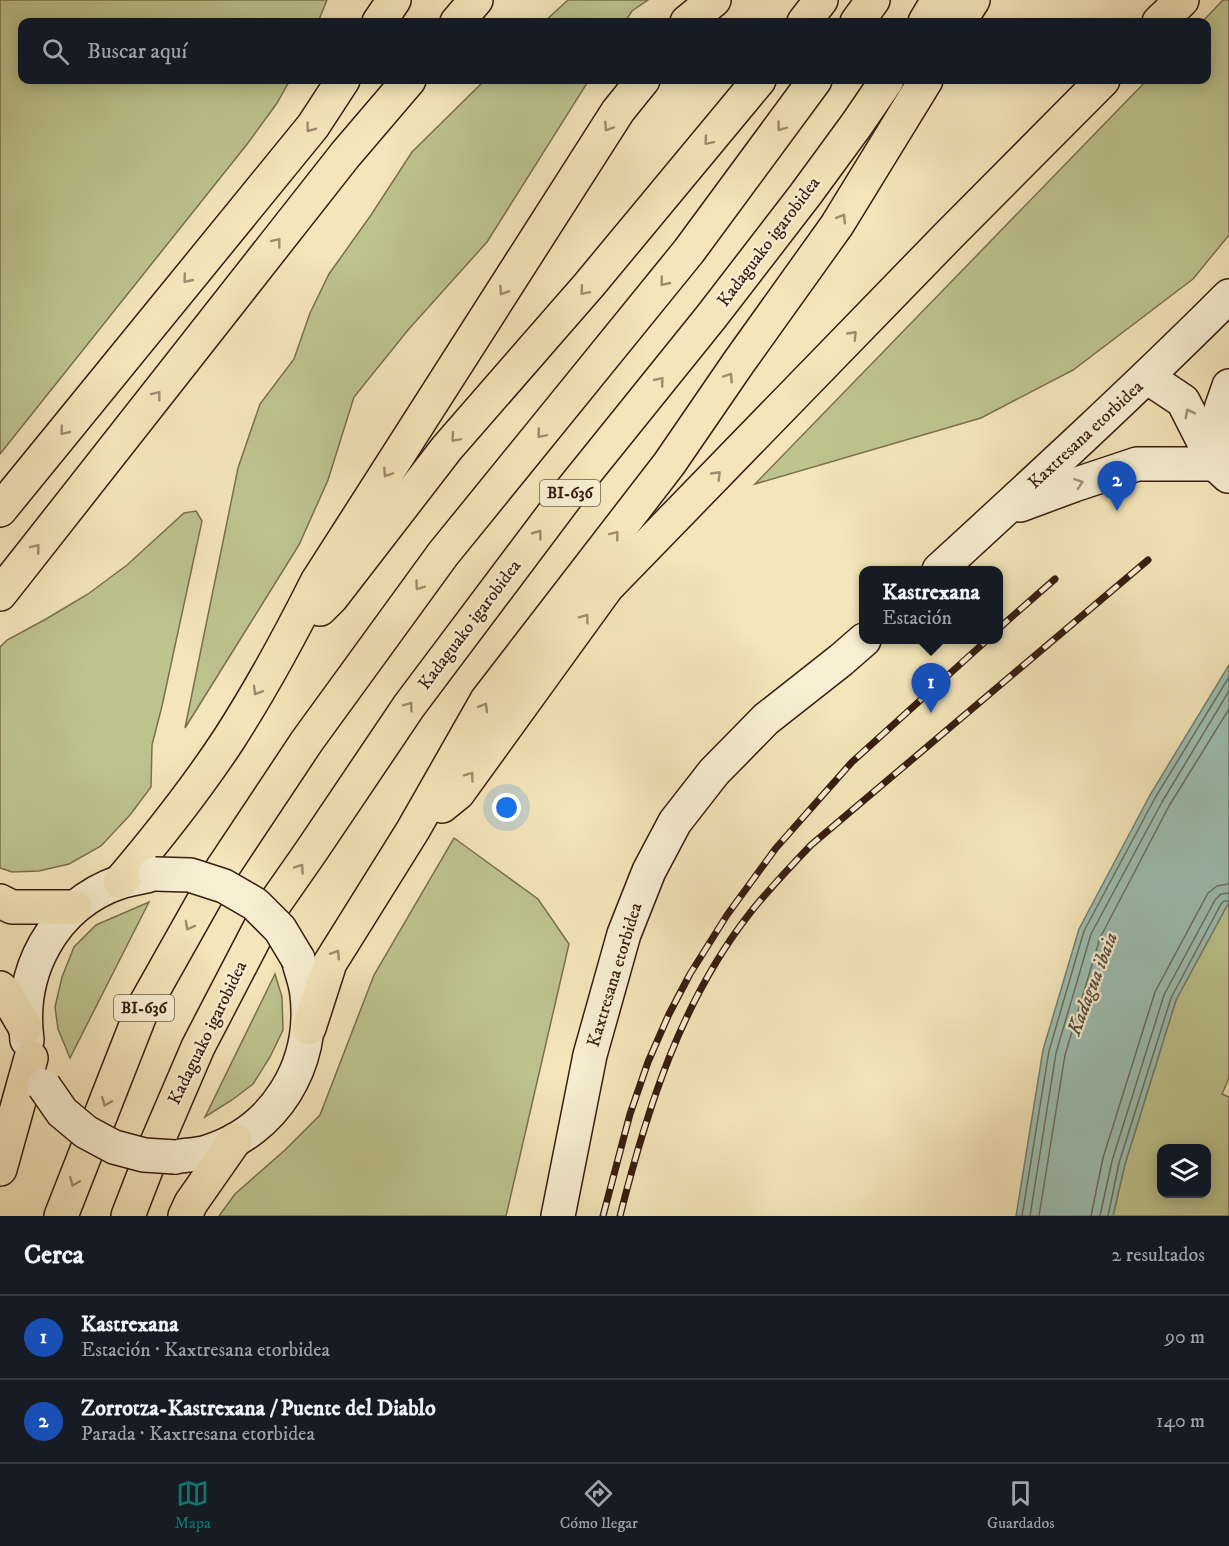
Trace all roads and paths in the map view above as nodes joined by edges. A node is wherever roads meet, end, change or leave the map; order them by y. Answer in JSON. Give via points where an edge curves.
{"nodes":[{"id":1,"x":394,"y":0,"type":"edge"},
{"id":2,"x":476,"y":0,"type":"edge"},
{"id":3,"x":714,"y":0,"type":"edge"},
{"id":4,"x":821,"y":0,"type":"edge"},
{"id":5,"x":873,"y":0,"type":"edge"},
{"id":6,"x":938,"y":0,"type":"edge"},
{"id":7,"x":972,"y":0,"type":"edge"},
{"id":8,"x":1182,"y":0,"type":"edge"},
{"id":9,"x":382,"y":18,"type":"edge"},
{"id":10,"x":460,"y":18,"type":"edge"},
{"id":11,"x":692,"y":18,"type":"edge"},
{"id":12,"x":807,"y":18,"type":"edge"},
{"id":13,"x":860,"y":18,"type":"edge"},
{"id":14,"x":927,"y":18,"type":"edge"},
{"id":15,"x":961,"y":18,"type":"edge"},
{"id":16,"x":1163,"y":18,"type":"edge"},
{"id":17,"x":340,"y":84,"type":"edge"},
{"id":18,"x":406,"y":84,"type":"edge"},
{"id":19,"x":640,"y":84,"type":"edge"},
{"id":20,"x":756,"y":84,"type":"edge"},
{"id":21,"x":812,"y":84,"type":"edge"},
{"id":22,"x":884,"y":84,"type":"edge"},
{"id":23,"x":924,"y":84,"type":"edge"},
{"id":24,"x":1099,"y":84,"type":"edge"},
{"id":25,"x":1229,"y":296,"type":"edge"},
{"id":26,"x":1147,"y":377,"type":"junction"},
{"id":27,"x":1229,"y":386,"type":"edge"},
{"id":28,"x":1222,"y":471,"type":"edge"},
{"id":29,"x":0,"y":510,"type":"edge"},
{"id":30,"x":1005,"y":511,"type":"junction"},
{"id":31,"x":943,"y":566,"type":"edge"},
{"id":32,"x":0,"y":594,"type":"edge"},
{"id":33,"x":287,"y":641,"type":"junction"},
{"id":34,"x":859,"y":644,"type":"edge"},
{"id":35,"x":413,"y":830,"type":"junction"},
{"id":36,"x":120,"y":882,"type":"junction"},
{"id":37,"x":0,"y":901,"type":"edge"},
{"id":38,"x":75,"y":907,"type":"junction"},
{"id":39,"x":0,"y":988,"type":"edge"},
{"id":40,"x":309,"y":1028,"type":"junction"},
{"id":41,"x":34,"y":1057,"type":"junction"},
{"id":42,"x":235,"y":1140,"type":"junction"},
{"id":43,"x":0,"y":1169,"type":"edge"},
{"id":44,"x":61,"y":1216,"type":"edge"},
{"id":45,"x":128,"y":1216,"type":"edge"},
{"id":46,"x":185,"y":1216,"type":"edge"},
{"id":47,"x":558,"y":1216,"type":"edge"}],
"edges":[{"from":1,"to":9,"type":"highway"},
{"from":2,"to":10,"type":"highway"},
{"from":3,"to":11,"type":"highway"},
{"from":4,"to":12,"type":"highway"},
{"from":5,"to":13,"type":"highway"},
{"from":6,"to":14,"type":"highway"},
{"from":7,"to":15,"type":"highway"},
{"from":8,"to":16,"type":"highway"},
{"from":17,"to":29,"type":"highway","one_way":true,"via":[[313,126]]},
{"from":32,"to":18,"type":"highway","one_way":true,"via":[[345,155]]},
{"from":19,"to":33,"type":"highway","one_way":true,"via":[[618,111],[317,582]]},
{"from":20,"to":33,"type":"highway","one_way":true,"via":[[447,448],[332,597]]},
{"from":21,"to":44,"type":"highway","number":"BI-636","one_way":true,"via":[[689,251],[443,554],[294,760],[218,875],[142,1010]]},
{"from":45,"to":22,"type":"highway","name":"Kadaguako igarobidea","number":"BI-636","one_way":true,"via":[[198,1047],[266,916],[409,706],[566,497],[805,195]]},
{"from":35,"to":23,"type":"highway","one_way":true,"via":[[487,700],[669,464],[837,225]]},
{"from":35,"to":24,"type":"highway","one_way":true,"via":[[458,793],[607,587]]},
{"from":25,"to":26,"type":"street","name":"Kaxtresana etorbidea"},
{"from":28,"to":26,"type":"street","one_way":true,"via":[[1183,401]]},
{"from":26,"to":30,"type":"street","name":"Kaxtresana etorbidea"},
{"from":27,"to":28,"type":"street","via":[[1221,409]]},
{"from":30,"to":28,"type":"street","one_way":true,"via":[[1137,464]]},
{"from":30,"to":31,"type":"street","name":"Kaxtresana etorbidea"},
{"from":33,"to":36,"type":"highway","one_way":true,"via":[[229,739]]},
{"from":34,"to":47,"type":"street","name":"Kaxtresana etorbidea","via":[[766,719],[714,772],[675,822],[649,871],[624,934],[590,1055]]},
{"from":40,"to":35,"type":"highway","one_way":true,"via":[[330,963]]},
{"from":36,"to":38,"type":"street"},
{"from":36,"to":40,"type":"street","bridge":true,"via":[[155,874],[190,875],[224,886],[255,904],[279,929],[298,959],[307,993]]},
{"from":37,"to":38,"type":"highway","via":[[12,907]]},
{"from":38,"to":41,"type":"street","via":[[41,949],[31,974],[26,1000]]},
{"from":39,"to":41,"type":"highway","via":[[6,993]]},
{"from":40,"to":42,"type":"street","via":[[301,1062],[286,1093],[263,1120]]},
{"from":41,"to":42,"type":"street","bridge":true,"via":[[62,1112],[86,1132],[114,1147],[144,1155],[175,1157],[206,1152]]},
{"from":41,"to":43,"type":"highway"},
{"from":42,"to":46,"type":"highway"}]}
